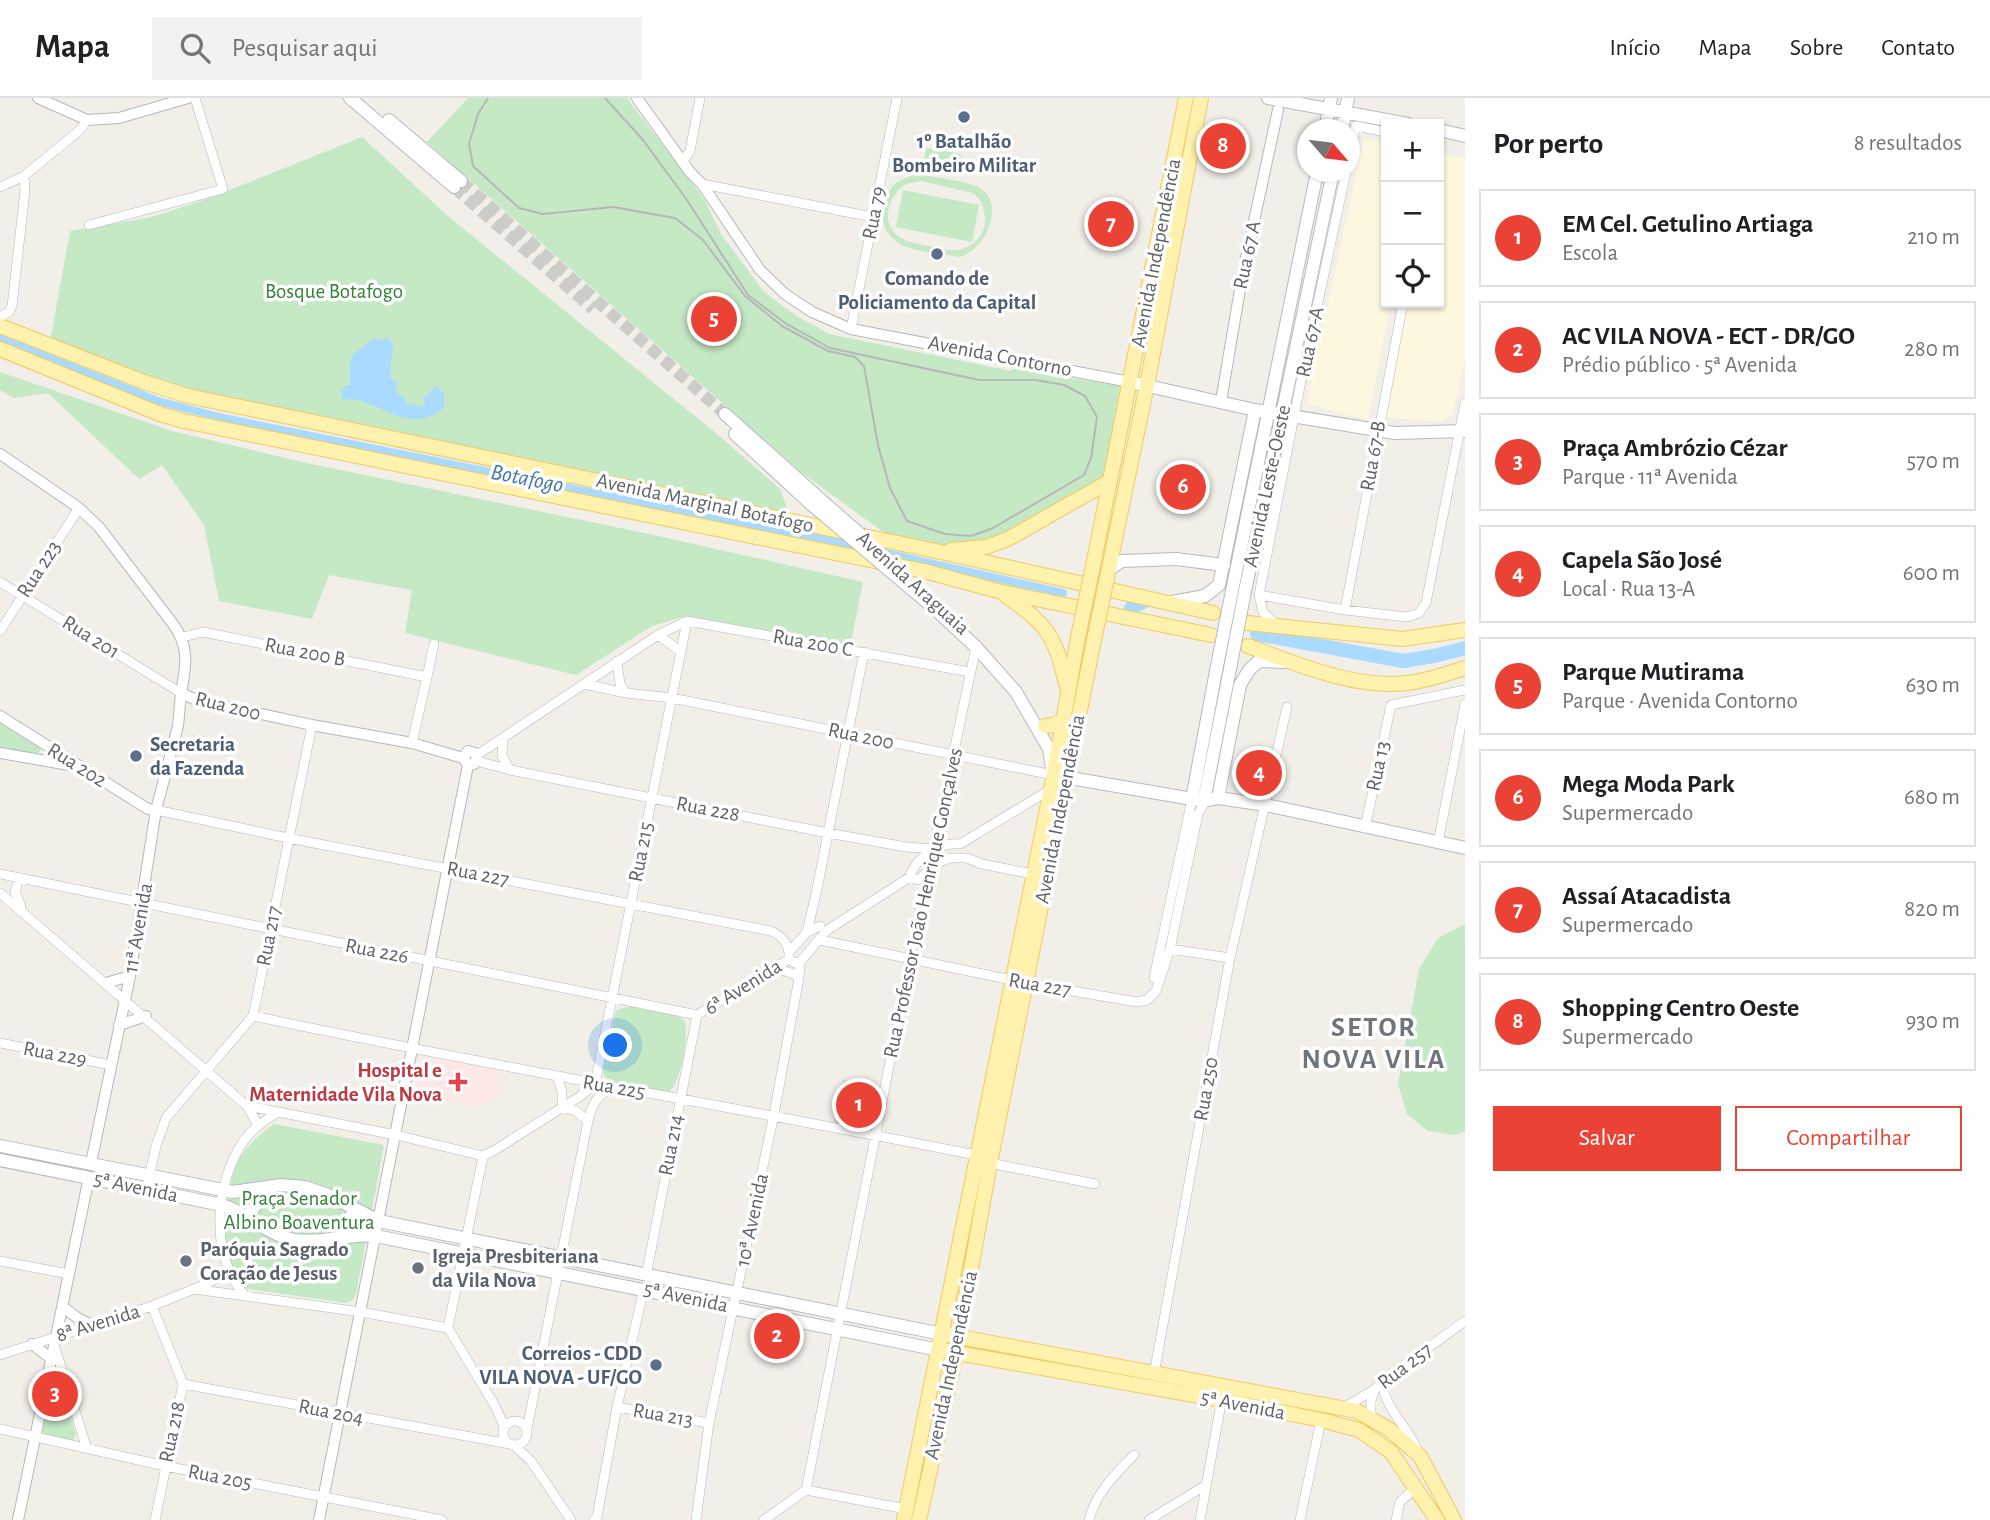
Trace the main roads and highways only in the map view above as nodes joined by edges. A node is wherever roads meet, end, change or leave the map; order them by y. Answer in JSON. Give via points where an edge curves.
{"nodes":[{"id":1,"x":349,"y":98,"type":"edge"},
{"id":2,"x":363,"y":98,"type":"edge"},
{"id":3,"x":1186,"y":98,"type":"edge"},
{"id":4,"x":1201,"y":98,"type":"edge"},
{"id":5,"x":1348,"y":98,"type":"edge"},
{"id":6,"x":1277,"y":102,"type":"edge"},
{"id":7,"x":1330,"y":104,"type":"edge"},
{"id":8,"x":1346,"y":111,"type":"junction"},
{"id":9,"x":1344,"y":119,"type":"edge"},
{"id":10,"x":1381,"y":123,"type":"edge"},
{"id":11,"x":1444,"y":131,"type":"edge"},
{"id":12,"x":1465,"y":136,"type":"edge"},
{"id":13,"x":1316,"y":182,"type":"edge"},
{"id":14,"x":1331,"y":182,"type":"edge"},
{"id":15,"x":1,"y":320,"type":"edge"},
{"id":16,"x":0,"y":349,"type":"edge"},
{"id":17,"x":0,"y":358,"type":"edge"},
{"id":18,"x":27,"y":359,"type":"junction"},
{"id":19,"x":1130,"y":382,"type":"junction"},
{"id":20,"x":1147,"y":386,"type":"junction"},
{"id":21,"x":1255,"y":410,"type":"junction"},
{"id":22,"x":1282,"y":413,"type":"junction"},
{"id":23,"x":722,"y":417,"type":"tunnel mouth"},
{"id":24,"x":1462,"y":431,"type":"edge"},
{"id":25,"x":1261,"y":447,"type":"junction"},
{"id":26,"x":1245,"y":465,"type":"junction"},
{"id":27,"x":1110,"y":481,"type":"junction"},
{"id":28,"x":936,"y":551,"type":"junction"},
{"id":29,"x":1224,"y":565,"type":"junction"},
{"id":30,"x":1108,"y":571,"type":"junction"},
{"id":31,"x":1239,"y":591,"type":"junction"},
{"id":32,"x":1002,"y":592,"type":"junction"},
{"id":33,"x":1167,"y":603,"type":"junction"},
{"id":34,"x":937,"y":607,"type":"junction"},
{"id":35,"x":1213,"y":613,"type":"dead end"},
{"id":36,"x":1248,"y":623,"type":"dead end"},
{"id":37,"x":1465,"y":630,"type":"edge"},
{"id":38,"x":1211,"y":635,"type":"dead end"},
{"id":39,"x":1248,"y":646,"type":"dead end"},
{"id":40,"x":1296,"y":662,"type":"junction"},
{"id":41,"x":1465,"y":668,"type":"edge"},
{"id":42,"x":1432,"y":679,"type":"junction"},
{"id":43,"x":1465,"y":679,"type":"edge"},
{"id":44,"x":1068,"y":692,"type":"junction"},
{"id":45,"x":1062,"y":720,"type":"junction"},
{"id":46,"x":1045,"y":726,"type":"junction"},
{"id":47,"x":1056,"y":755,"type":"junction"},
{"id":48,"x":1057,"y":781,"type":"junction"},
{"id":49,"x":1218,"y":798,"type":"junction"},
{"id":50,"x":1198,"y":800,"type":"junction"},
{"id":51,"x":1465,"y":848,"type":"edge"},
{"id":52,"x":1018,"y":982,"type":"junction"},
{"id":53,"x":0,"y":1146,"type":"edge"},
{"id":54,"x":0,"y":1160,"type":"edge"},
{"id":55,"x":252,"y":1190,"type":"junction"},
{"id":56,"x":358,"y":1212,"type":"junction"},
{"id":57,"x":247,"y":1216,"type":"junction"},
{"id":58,"x":351,"y":1236,"type":"junction"},
{"id":59,"x":645,"y":1282,"type":"junction"},
{"id":60,"x":942,"y":1334,"type":"junction"},
{"id":61,"x":958,"y":1337,"type":"junction"},
{"id":62,"x":939,"y":1350,"type":"junction"},
{"id":63,"x":956,"y":1353,"type":"junction"},
{"id":64,"x":1223,"y":1393,"type":"junction"},
{"id":65,"x":1371,"y":1419,"type":"junction"},
{"id":66,"x":1376,"y":1440,"type":"junction"},
{"id":67,"x":905,"y":1514,"type":"edge"},
{"id":68,"x":919,"y":1520,"type":"edge"},
{"id":69,"x":1437,"y":1520,"type":"edge"},
{"id":70,"x":1454,"y":1520,"type":"edge"}],
"edges":[{"from":1,"to":2,"type":"main road","via":[[458,184]]},
{"from":3,"to":19,"type":"main road","name":"Avenida Independência"},
{"from":4,"to":20,"type":"main road","name":"Avenida Independência"},
{"from":5,"to":8,"type":"main road"},
{"from":6,"to":7,"type":"main road"},
{"from":7,"to":8,"type":"main road"},
{"from":8,"to":9,"type":"main road"},
{"from":8,"to":10,"type":"main road"},
{"from":11,"to":12,"type":"main road"},
{"from":13,"to":22,"type":"main road","name":"Avenida Leste-Oeste"},
{"from":14,"to":22,"type":"main road","name":"Avenida Leste-Oeste","via":[[1295,385]]},
{"from":15,"to":28,"type":"main road","name":"Avenida Marginal Botafogo","via":[[144,382],[188,396]]},
{"from":16,"to":18,"type":"main road","name":"Avenida Marginal Botafogo"},
{"from":17,"to":18,"type":"main road"},
{"from":18,"to":32,"type":"main road","name":"Avenida Marginal Botafogo","via":[[184,421],[923,571]]},
{"from":19,"to":20,"type":"main road","name":"Avenida Contorno"},
{"from":19,"to":27,"type":"main road","name":"Avenida Independência"},
{"from":20,"to":21,"type":"main road","name":"Avenida Contorno"},
{"from":20,"to":30,"type":"main road","name":"Avenida Independência"},
{"from":21,"to":22,"type":"main road","name":"Avenida Contorno"},
{"from":21,"to":26,"type":"main road"},
{"from":22,"to":24,"type":"main road","name":"Avenida Contorno","via":[[1395,433]]},
{"from":22,"to":25,"type":"main road","name":"Avenida Leste-Oeste"},
{"from":22,"to":31,"type":"main road","name":"Avenida Leste-Oeste"},
{"from":23,"to":34,"type":"main road","name":"Avenida Araguaia","bridge":true},
{"from":25,"to":26,"type":"main road"},
{"from":25,"to":31,"type":"main road","name":"Avenida Leste-Oeste"},
{"from":26,"to":29,"type":"main road"},
{"from":27,"to":28,"type":"main road","via":[[1008,539],[986,547]]},
{"from":27,"to":44,"type":"main road","name":"Avenida Independência","bridge":true},
{"from":28,"to":33,"type":"main road","name":"Avenida Marginal Botafogo"},
{"from":29,"to":30,"type":"main road","via":[[1176,559],[1122,561]]},
{"from":29,"to":33,"type":"main road","via":[[1219,585],[1205,596]]},
{"from":30,"to":48,"type":"main road","name":"Avenida Independência","bridge":true},
{"from":31,"to":50,"type":"main road","name":"Avenida Leste-Oeste","bridge":true},
{"from":32,"to":38,"type":"main road","name":"Avenida Marginal Botafogo"},
{"from":32,"to":44,"type":"main road","via":[[1032,614],[1056,645]]},
{"from":33,"to":35,"type":"main road","name":"Avenida Marginal Botafogo"},
{"from":34,"to":46,"type":"main road","name":"Avenida Araguaia","via":[[998,662]]},
{"from":34,"to":48,"type":"main road","name":"Avenida Araguaia","via":[[1016,692],[1049,749]]},
{"from":36,"to":37,"type":"main road","via":[[1402,639]]},
{"from":39,"to":40,"type":"main road"},
{"from":40,"to":42,"type":"main road","via":[[1365,682],[1406,684]]},
{"from":40,"to":49,"type":"main road","via":[[1259,661],[1240,685]]},
{"from":41,"to":42,"type":"main road"},
{"from":42,"to":43,"type":"main road"},
{"from":44,"to":45,"type":"main road","name":"Avenida Independência"},
{"from":45,"to":46,"type":"main road"},
{"from":45,"to":47,"type":"main road","name":"Avenida Independência"},
{"from":46,"to":47,"type":"main road","name":"Avenida Araguaia"},
{"from":47,"to":48,"type":"main road","name":"Avenida Independência"},
{"from":48,"to":50,"type":"main road","name":"Rua 200"},
{"from":48,"to":52,"type":"main road","name":"Avenida Independência"},
{"from":48,"to":52,"type":"main road","name":"Avenida Independência","via":[[1033,874]]},
{"from":49,"to":50,"type":"main road","name":"Rua 200"},
{"from":49,"to":51,"type":"main road","name":"Rua 200"},
{"from":52,"to":60,"type":"main road","name":"Avenida Independência","via":[[976,1155]]},
{"from":52,"to":61,"type":"main road","name":"Avenida Independência"},
{"from":53,"to":55,"type":"main road","name":"5ª Avenida","via":[[225,1190]]},
{"from":54,"to":57,"type":"main road","name":"5ª Avenida","via":[[222,1205]]},
{"from":55,"to":56,"type":"main road","name":"5ª Avenida","via":[[305,1187]]},
{"from":55,"to":57,"type":"main road","via":[[257,1204]]},
{"from":56,"to":58,"type":"main road","via":[[347,1222]]},
{"from":56,"to":59,"type":"main road","name":"5ª Avenida","via":[[379,1221],[561,1257]]},
{"from":57,"to":58,"type":"main road","name":"5ª Avenida","via":[[271,1232],[295,1240]]},
{"from":58,"to":59,"type":"main road","name":"5ª Avenida","via":[[376,1236],[558,1273]]},
{"from":59,"to":60,"type":"main road","name":"5ª Avenida","via":[[675,1281]]},
{"from":59,"to":62,"type":"main road","name":"5ª Avenida","via":[[734,1307]]},
{"from":60,"to":61,"type":"main road","name":"5ª Avenida"},
{"from":60,"to":62,"type":"main road","name":"Avenida Independência"},
{"from":61,"to":63,"type":"main road","name":"Avenida Independência"},
{"from":61,"to":64,"type":"main road","name":"5ª Avenida","via":[[1154,1374]]},
{"from":62,"to":63,"type":"main road","name":"5ª Avenida"},
{"from":62,"to":67,"type":"main road","name":"Avenida Independência"},
{"from":63,"to":64,"type":"main road","name":"5ª Avenida","via":[[1096,1379]]},
{"from":63,"to":68,"type":"main road","name":"Avenida Independência"},
{"from":64,"to":65,"type":"main road","name":"5ª Avenida","via":[[1343,1408]]},
{"from":64,"to":66,"type":"main road","name":"5ª Avenida","via":[[1359,1430]]},
{"from":65,"to":66,"type":"main road"},
{"from":65,"to":70,"type":"main road","name":"5ª Avenida","via":[[1420,1456]]},
{"from":66,"to":69,"type":"main road","via":[[1391,1452]]}]}
